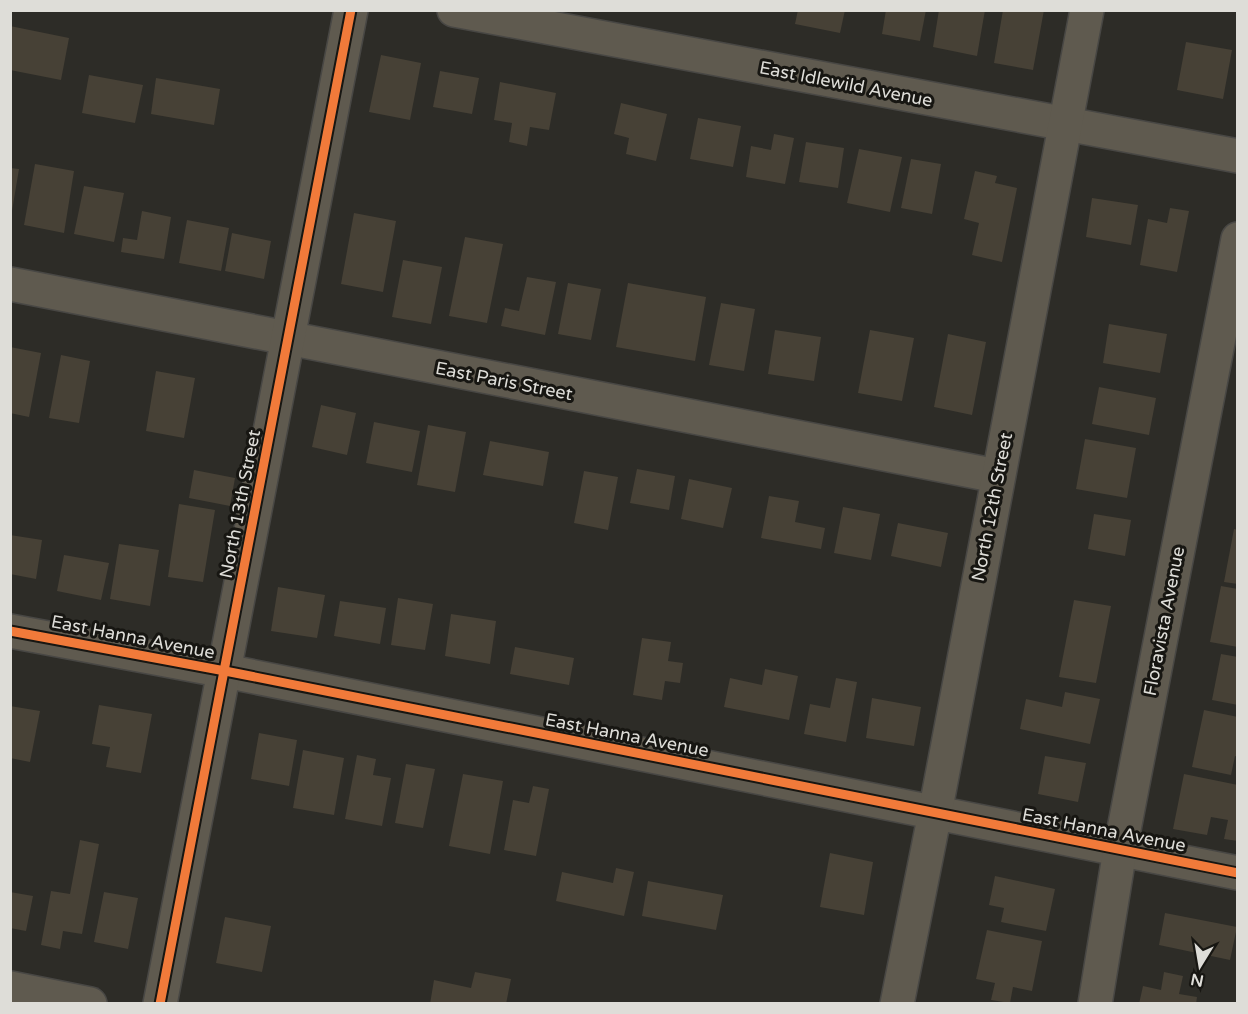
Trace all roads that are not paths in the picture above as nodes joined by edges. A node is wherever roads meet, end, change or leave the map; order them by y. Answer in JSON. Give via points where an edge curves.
{"nodes":[{"id":1,"x":351,"y":10,"type":"edge"},
{"id":2,"x":454,"y":10,"type":"edge"},
{"id":3,"x":1087,"y":10,"type":"edge"},
{"id":4,"x":1065,"y":125,"type":"junction"},
{"id":5,"x":1238,"y":156,"type":"edge"},
{"id":6,"x":1238,"y":239,"type":"edge"},
{"id":7,"x":10,"y":284,"type":"edge"},
{"id":8,"x":288,"y":339,"type":"junction"},
{"id":9,"x":997,"y":476,"type":"junction"},
{"id":10,"x":10,"y":631,"type":"edge"},
{"id":11,"x":225,"y":671,"type":"junction"},
{"id":12,"x":935,"y":813,"type":"junction"},
{"id":13,"x":1120,"y":850,"type":"junction"},
{"id":14,"x":1238,"y":873,"type":"edge"},
{"id":15,"x":10,"y":988,"type":"edge"},
{"id":16,"x":90,"y":1004,"type":"edge"},
{"id":17,"x":160,"y":1004,"type":"edge"},
{"id":18,"x":897,"y":1004,"type":"edge"},
{"id":19,"x":1095,"y":1004,"type":"edge"}],
"edges":[{"from":1,"to":8,"type":"street","name":"North 13th Street"},
{"from":2,"to":4,"type":"street","name":"East Idlewild Avenue"},
{"from":3,"to":4,"type":"street","name":"North 12th Street"},
{"from":4,"to":5,"type":"street","name":"East Idlewild Avenue"},
{"from":4,"to":9,"type":"street","name":"North 12th Street"},
{"from":6,"to":13,"type":"street","name":"Floravista Avenue"},
{"from":7,"to":8,"type":"street","name":"East Paris Street"},
{"from":8,"to":9,"type":"street","name":"East Paris Street"},
{"from":8,"to":11,"type":"street","name":"North 13th Street"},
{"from":9,"to":12,"type":"street","name":"North 12th Street"},
{"from":10,"to":11,"type":"street","name":"East Hanna Avenue"},
{"from":11,"to":12,"type":"street","name":"East Hanna Avenue"},
{"from":11,"to":17,"type":"street","name":"North 13th Street"},
{"from":12,"to":13,"type":"street","name":"East Hanna Avenue"},
{"from":12,"to":18,"type":"street","name":"North 12th Street"},
{"from":13,"to":14,"type":"street","name":"East Hanna Avenue"},
{"from":13,"to":19,"type":"street","name":"Floravista Avenue"},
{"from":15,"to":16,"type":"street"}]}
